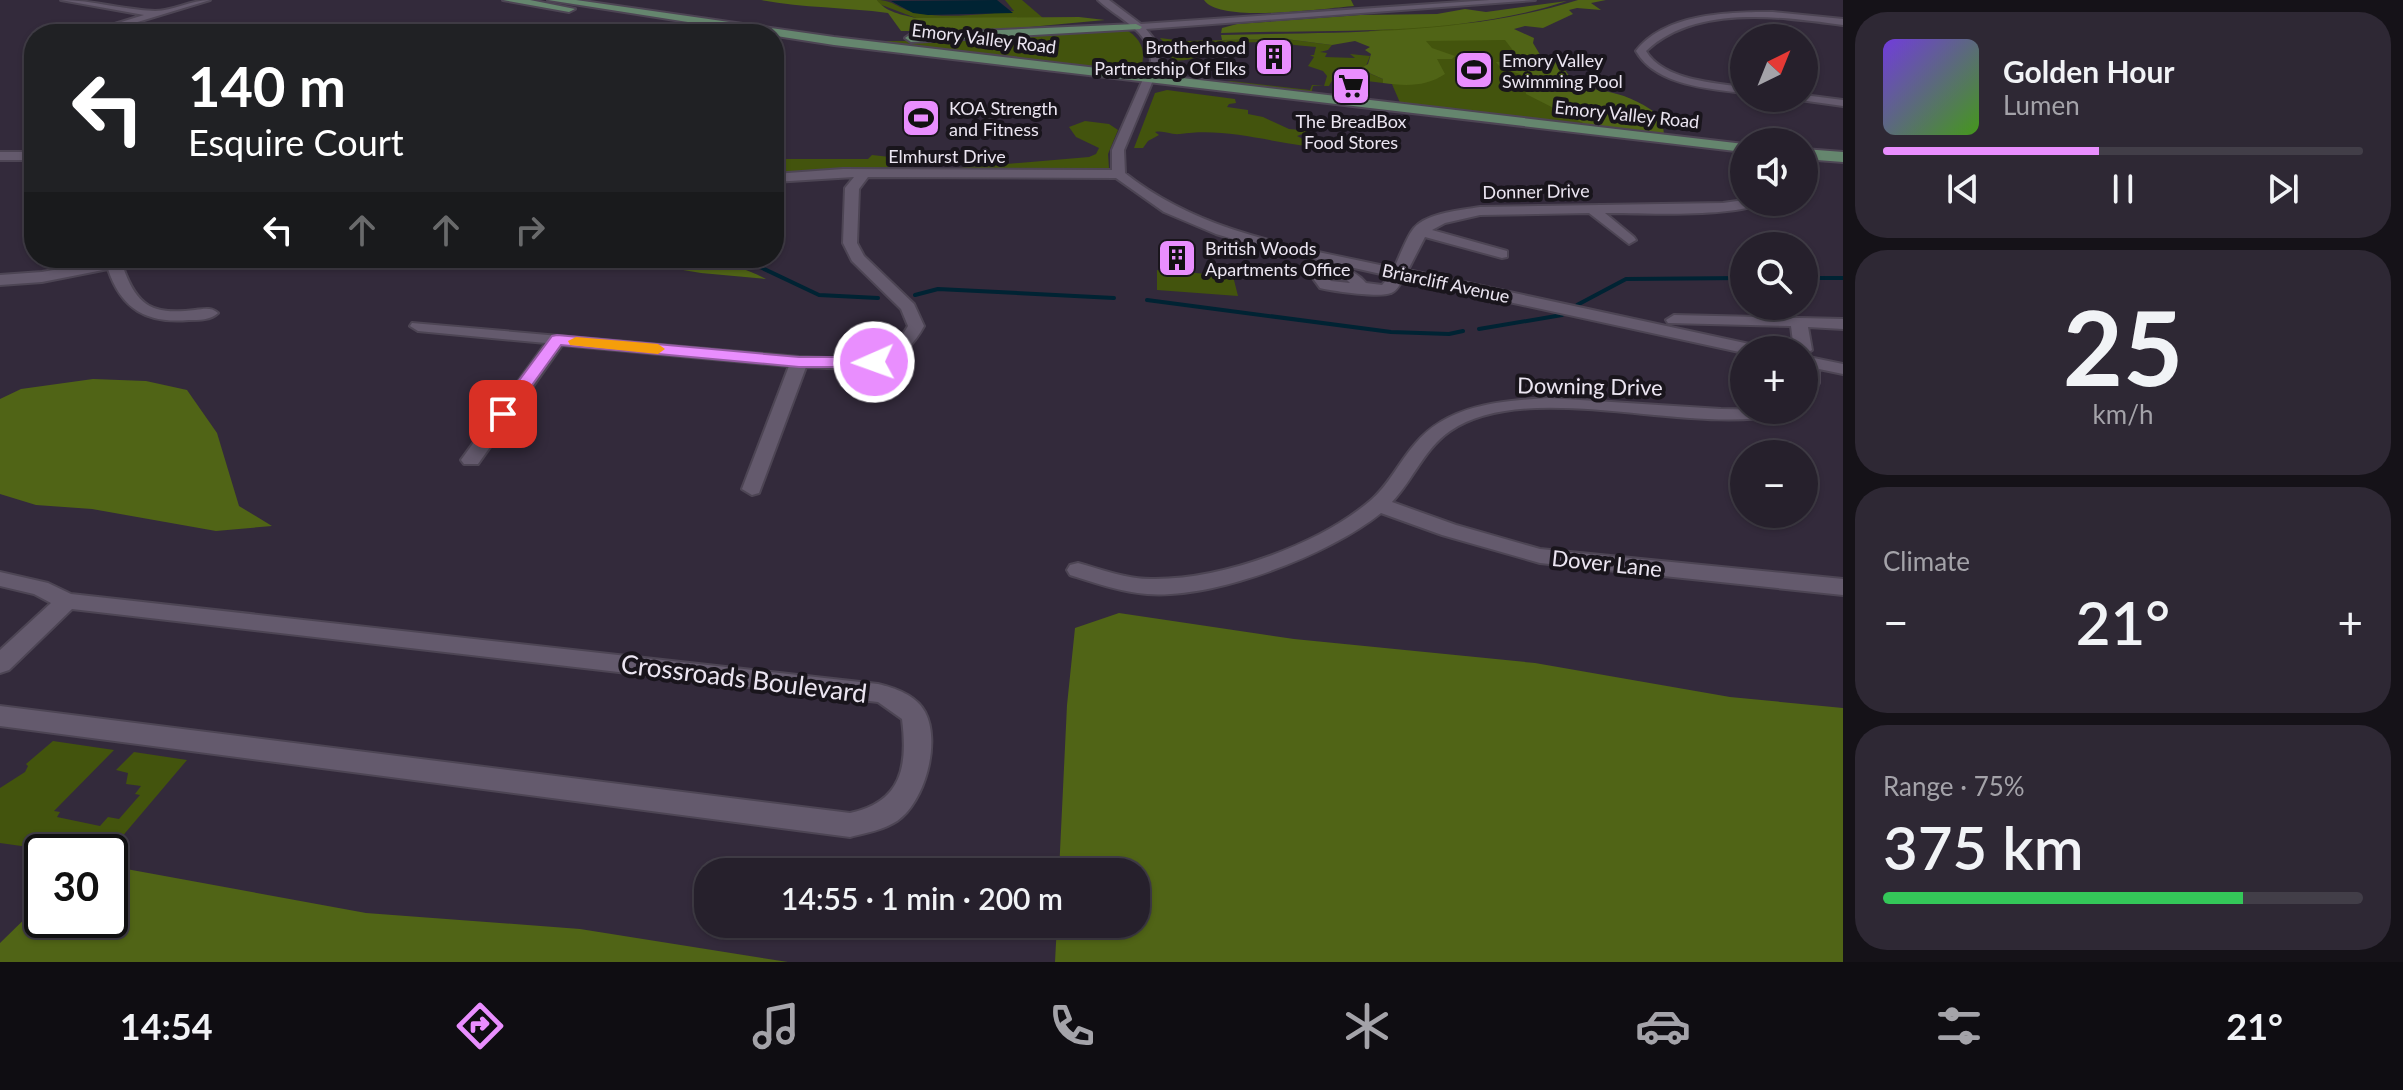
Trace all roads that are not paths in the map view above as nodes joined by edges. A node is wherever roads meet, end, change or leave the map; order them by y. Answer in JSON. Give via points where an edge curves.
{"nodes":[{"id":1,"x":66,"y":0,"type":"edge"},
{"id":2,"x":205,"y":0,"type":"edge"},
{"id":3,"x":508,"y":0,"type":"edge"},
{"id":4,"x":553,"y":0,"type":"edge"},
{"id":5,"x":1103,"y":0,"type":"edge"},
{"id":6,"x":1530,"y":0,"type":"edge"},
{"id":7,"x":157,"y":14,"type":"junction"},
{"id":8,"x":1843,"y":22,"type":"edge"},
{"id":9,"x":122,"y":24,"type":"edge"},
{"id":10,"x":676,"y":24,"type":"edge"},
{"id":11,"x":687,"y":24,"type":"edge"},
{"id":12,"x":1136,"y":27,"type":"junction"},
{"id":13,"x":784,"y":37,"type":"edge"},
{"id":14,"x":784,"y":39,"type":"edge"},
{"id":15,"x":834,"y":41,"type":"junction"},
{"id":16,"x":1148,"y":82,"type":"junction"},
{"id":17,"x":1730,"y":87,"type":"edge"},
{"id":18,"x":1818,"y":100,"type":"edge"},
{"id":19,"x":1843,"y":103,"type":"edge"},
{"id":20,"x":1533,"y":128,"type":"junction"},
{"id":21,"x":1730,"y":147,"type":"edge"},
{"id":22,"x":1730,"y":153,"type":"edge"},
{"id":23,"x":0,"y":156,"type":"edge"},
{"id":24,"x":24,"y":156,"type":"edge"},
{"id":25,"x":1818,"y":156,"type":"edge"},
{"id":26,"x":1818,"y":160,"type":"edge"},
{"id":27,"x":1843,"y":160,"type":"edge"},
{"id":28,"x":864,"y":174,"type":"junction"},
{"id":29,"x":1119,"y":174,"type":"junction"},
{"id":30,"x":784,"y":178,"type":"edge"},
{"id":31,"x":1730,"y":206,"type":"edge"},
{"id":32,"x":1592,"y":209,"type":"junction"},
{"id":33,"x":1419,"y":231,"type":"junction"},
{"id":34,"x":1629,"y":240,"type":"dead end"},
{"id":35,"x":1502,"y":254,"type":"dead end"},
{"id":36,"x":102,"y":268,"type":"edge"},
{"id":37,"x":116,"y":268,"type":"edge"},
{"id":38,"x":1399,"y":273,"type":"junction"},
{"id":39,"x":0,"y":280,"type":"edge"},
{"id":40,"x":1357,"y":287,"type":"dead end"},
{"id":41,"x":210,"y":313,"type":"dead end"},
{"id":42,"x":1674,"y":320,"type":"dead end"},
{"id":43,"x":1799,"y":321,"type":"junction"},
{"id":44,"x":1843,"y":324,"type":"edge"},
{"id":45,"x":418,"y":326,"type":"dead end"},
{"id":46,"x":1801,"y":336,"type":"edge"},
{"id":47,"x":557,"y":340,"type":"junction"},
{"id":48,"x":1730,"y":345,"type":"edge"},
{"id":49,"x":799,"y":362,"type":"junction"},
{"id":50,"x":1818,"y":362,"type":"edge"},
{"id":51,"x":1843,"y":369,"type":"edge"},
{"id":52,"x":1730,"y":415,"type":"edge"},
{"id":53,"x":471,"y":460,"type":"dead end"},
{"id":54,"x":752,"y":489,"type":"dead end"},
{"id":55,"x":1379,"y":505,"type":"junction"},
{"id":56,"x":1078,"y":570,"type":"dead end"},
{"id":57,"x":0,"y":579,"type":"edge"},
{"id":58,"x":1843,"y":587,"type":"edge"},
{"id":59,"x":67,"y":601,"type":"junction"},
{"id":60,"x":0,"y":664,"type":"edge"},
{"id":61,"x":0,"y":716,"type":"edge"}],
"edges":[{"from":1,"to":7,"type":"street"},
{"from":2,"to":7,"type":"street"},
{"from":3,"to":10,"type":"main road","name":"Emory Valley Road"},
{"from":4,"to":11,"type":"main road","name":"Emory Valley Road"},
{"from":5,"to":12,"type":"street"},
{"from":6,"to":12,"type":"street"},
{"from":7,"to":9,"type":"street"},
{"from":8,"to":17,"type":"street","via":[[1782,16],[1714,18],[1677,27],[1641,51],[1645,60],[1667,73]]},
{"from":12,"to":15,"type":"main road"},
{"from":12,"to":16,"type":"street","via":[[1157,48]]},
{"from":13,"to":15,"type":"main road","name":"Emory Valley Road"},
{"from":14,"to":16,"type":"main road","name":"Emory Valley Road"},
{"from":15,"to":16,"type":"main road","name":"Emory Valley Road"},
{"from":16,"to":20,"type":"main road","name":"Emory Valley Road"},
{"from":16,"to":29,"type":"street","via":[[1118,150]]},
{"from":18,"to":19,"type":"street"},
{"from":20,"to":21,"type":"main road","name":"Emory Valley Road"},
{"from":20,"to":22,"type":"main road","name":"Emory Valley Road"},
{"from":23,"to":24,"type":"street"},
{"from":25,"to":27,"type":"main road"},
{"from":26,"to":27,"type":"main road"},
{"from":28,"to":29,"type":"street","name":"Elmhurst Drive"},
{"from":28,"to":30,"type":"street","name":"Elmhurst Drive"},
{"from":28,"to":49,"type":"street","via":[[852,188],[850,243],[857,258],[908,307],[916,326],[907,342],[874,362]]},
{"from":29,"to":38,"type":"street","name":"Briarcliff Avenue","via":[[1168,211],[1205,227]]},
{"from":31,"to":32,"type":"street","name":"Donner Drive"},
{"from":32,"to":33,"type":"street","name":"Donner Drive","via":[[1480,211]]},
{"from":32,"to":34,"type":"street"},
{"from":33,"to":35,"type":"street"},
{"from":33,"to":38,"type":"street"},
{"from":36,"to":39,"type":"street"},
{"from":37,"to":41,"type":"street","via":[[124,294],[142,309],[168,316]]},
{"from":38,"to":40,"type":"street","via":[[1385,290]]},
{"from":38,"to":48,"type":"street","name":"Briarcliff Avenue"},
{"from":42,"to":43,"type":"street"},
{"from":43,"to":44,"type":"street"},
{"from":43,"to":46,"type":"street"},
{"from":45,"to":47,"type":"street"},
{"from":47,"to":49,"type":"street"},
{"from":47,"to":53,"type":"street"},
{"from":49,"to":54,"type":"street"},
{"from":50,"to":51,"type":"street"},
{"from":52,"to":55,"type":"street","name":"Downing Drive","via":[[1536,405],[1484,412],[1437,432]]},
{"from":55,"to":56,"type":"street","name":"Downing Drive","via":[[1341,531],[1226,578],[1153,587]]},
{"from":55,"to":58,"type":"street","name":"Dover Lane","via":[[1540,556]]},
{"from":57,"to":59,"type":"street","name":"Crossroads Boulevard"},
{"from":59,"to":60,"type":"street"},
{"from":59,"to":61,"type":"street","name":"Crossroads Boulevard","via":[[878,693],[893,697],[914,715],[918,744],[910,790],[882,818],[850,825]]}]}
